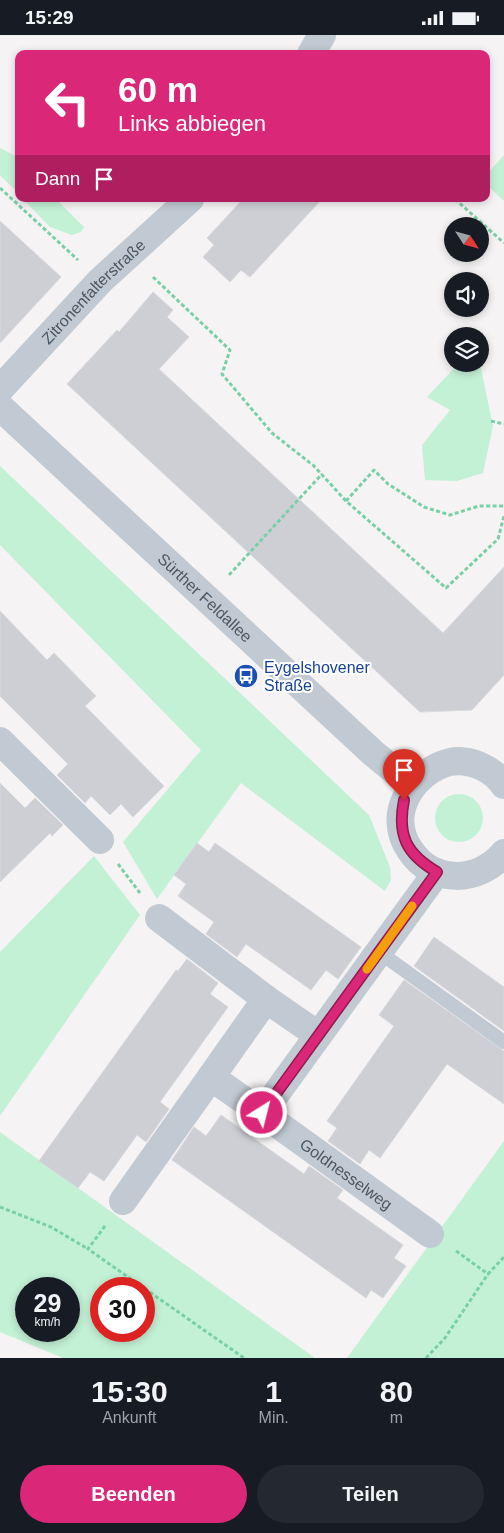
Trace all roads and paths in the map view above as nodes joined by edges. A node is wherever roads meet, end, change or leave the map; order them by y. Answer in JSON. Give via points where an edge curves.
{"nodes":[{"id":1,"x":322,"y":35,"type":"edge"},
{"id":2,"x":313,"y":50,"type":"edge"},
{"id":3,"x":0,"y":188,"type":"edge"},
{"id":4,"x":15,"y":202,"type":"edge"},
{"id":5,"x":15,"y":202,"type":"edge"},
{"id":6,"x":187,"y":202,"type":"edge"},
{"id":7,"x":458,"y":202,"type":"edge"},
{"id":8,"x":504,"y":243,"type":"edge"},
{"id":9,"x":129,"y":255,"type":"junction"},
{"id":10,"x":100,"y":281,"type":"junction"},
{"id":11,"x":0,"y":389,"type":"edge"},
{"id":12,"x":0,"y":407,"type":"edge"},
{"id":13,"x":491,"y":421,"type":"dead end"},
{"id":14,"x":504,"y":424,"type":"edge"},
{"id":15,"x":322,"y":475,"type":"junction"},
{"id":16,"x":346,"y":501,"type":"junction"},
{"id":17,"x":504,"y":506,"type":"edge"},
{"id":18,"x":504,"y":517,"type":"edge"},
{"id":19,"x":502,"y":531,"type":"edge"},
{"id":20,"x":207,"y":599,"type":"junction"},
{"id":21,"x":2,"y":747,"type":"edge"},
{"id":22,"x":503,"y":779,"type":"edge"},
{"id":23,"x":412,"y":785,"type":"junction"},
{"id":24,"x":100,"y":840,"type":"joint"},
{"id":25,"x":501,"y":862,"type":"edge"},
{"id":26,"x":437,"y":872,"type":"junction"},
{"id":27,"x":159,"y":918,"type":"joint"},
{"id":28,"x":379,"y":951,"type":"junction"},
{"id":29,"x":266,"y":999,"type":"junction"},
{"id":30,"x":318,"y":1035,"type":"junction"},
{"id":31,"x":504,"y":1042,"type":"edge"},
{"id":32,"x":211,"y":1077,"type":"junction"},
{"id":33,"x":262,"y":1113,"type":"junction"},
{"id":34,"x":123,"y":1201,"type":"joint"},
{"id":35,"x":0,"y":1207,"type":"edge"},
{"id":36,"x":430,"y":1234,"type":"joint"},
{"id":37,"x":88,"y":1249,"type":"junction"},
{"id":38,"x":504,"y":1257,"type":"edge"},
{"id":39,"x":488,"y":1274,"type":"junction"},
{"id":40,"x":244,"y":1358,"type":"edge"},
{"id":41,"x":426,"y":1358,"type":"edge"}],
"edges":[{"from":1,"to":2,"type":"street"},
{"from":3,"to":5,"type":"path"},
{"from":4,"to":10,"type":"path"},
{"from":6,"to":9,"type":"street","name":"Zitronenfalterstraße"},
{"from":7,"to":8,"type":"path"},
{"from":9,"to":10,"type":"street","name":"Zitronenfalterstraße"},
{"from":9,"to":15,"type":"path","via":[[230,350],[222,374],[272,433]]},
{"from":10,"to":11,"type":"street","name":"Zitronenfalterstraße"},
{"from":12,"to":20,"type":"street","name":"Sürther Feldallee"},
{"from":13,"to":14,"type":"path"},
{"from":15,"to":16,"type":"path"},
{"from":15,"to":20,"type":"path"},
{"from":16,"to":17,"type":"path","via":[[374,470],[388,484],[424,507],[450,515],[479,506]]},
{"from":16,"to":19,"type":"path","via":[[446,588],[498,539]]},
{"from":18,"to":19,"type":"path"},
{"from":20,"to":23,"type":"street","name":"Sürther Feldallee","via":[[372,753]]},
{"from":21,"to":24,"type":"street"},
{"from":22,"to":23,"type":"street","via":[[471,762],[454,761],[438,765]]},
{"from":23,"to":26,"type":"street","via":[[400,817],[402,834],[420,863]]},
{"from":24,"to":27,"type":"path"},
{"from":25,"to":26,"type":"street","via":[[466,877]]},
{"from":26,"to":28,"type":"street"},
{"from":27,"to":29,"type":"street"},
{"from":28,"to":30,"type":"street"},
{"from":28,"to":31,"type":"lane"},
{"from":29,"to":30,"type":"street"},
{"from":29,"to":32,"type":"street"},
{"from":30,"to":33,"type":"street"},
{"from":32,"to":33,"type":"street","name":"Goldnesselweg"},
{"from":32,"to":34,"type":"street"},
{"from":33,"to":36,"type":"street","name":"Goldnesselweg"},
{"from":34,"to":37,"type":"path"},
{"from":35,"to":37,"type":"path","via":[[51,1227]]},
{"from":36,"to":39,"type":"path"},
{"from":37,"to":40,"type":"path"},
{"from":38,"to":39,"type":"path"},
{"from":39,"to":41,"type":"path","via":[[445,1338]]}]}
